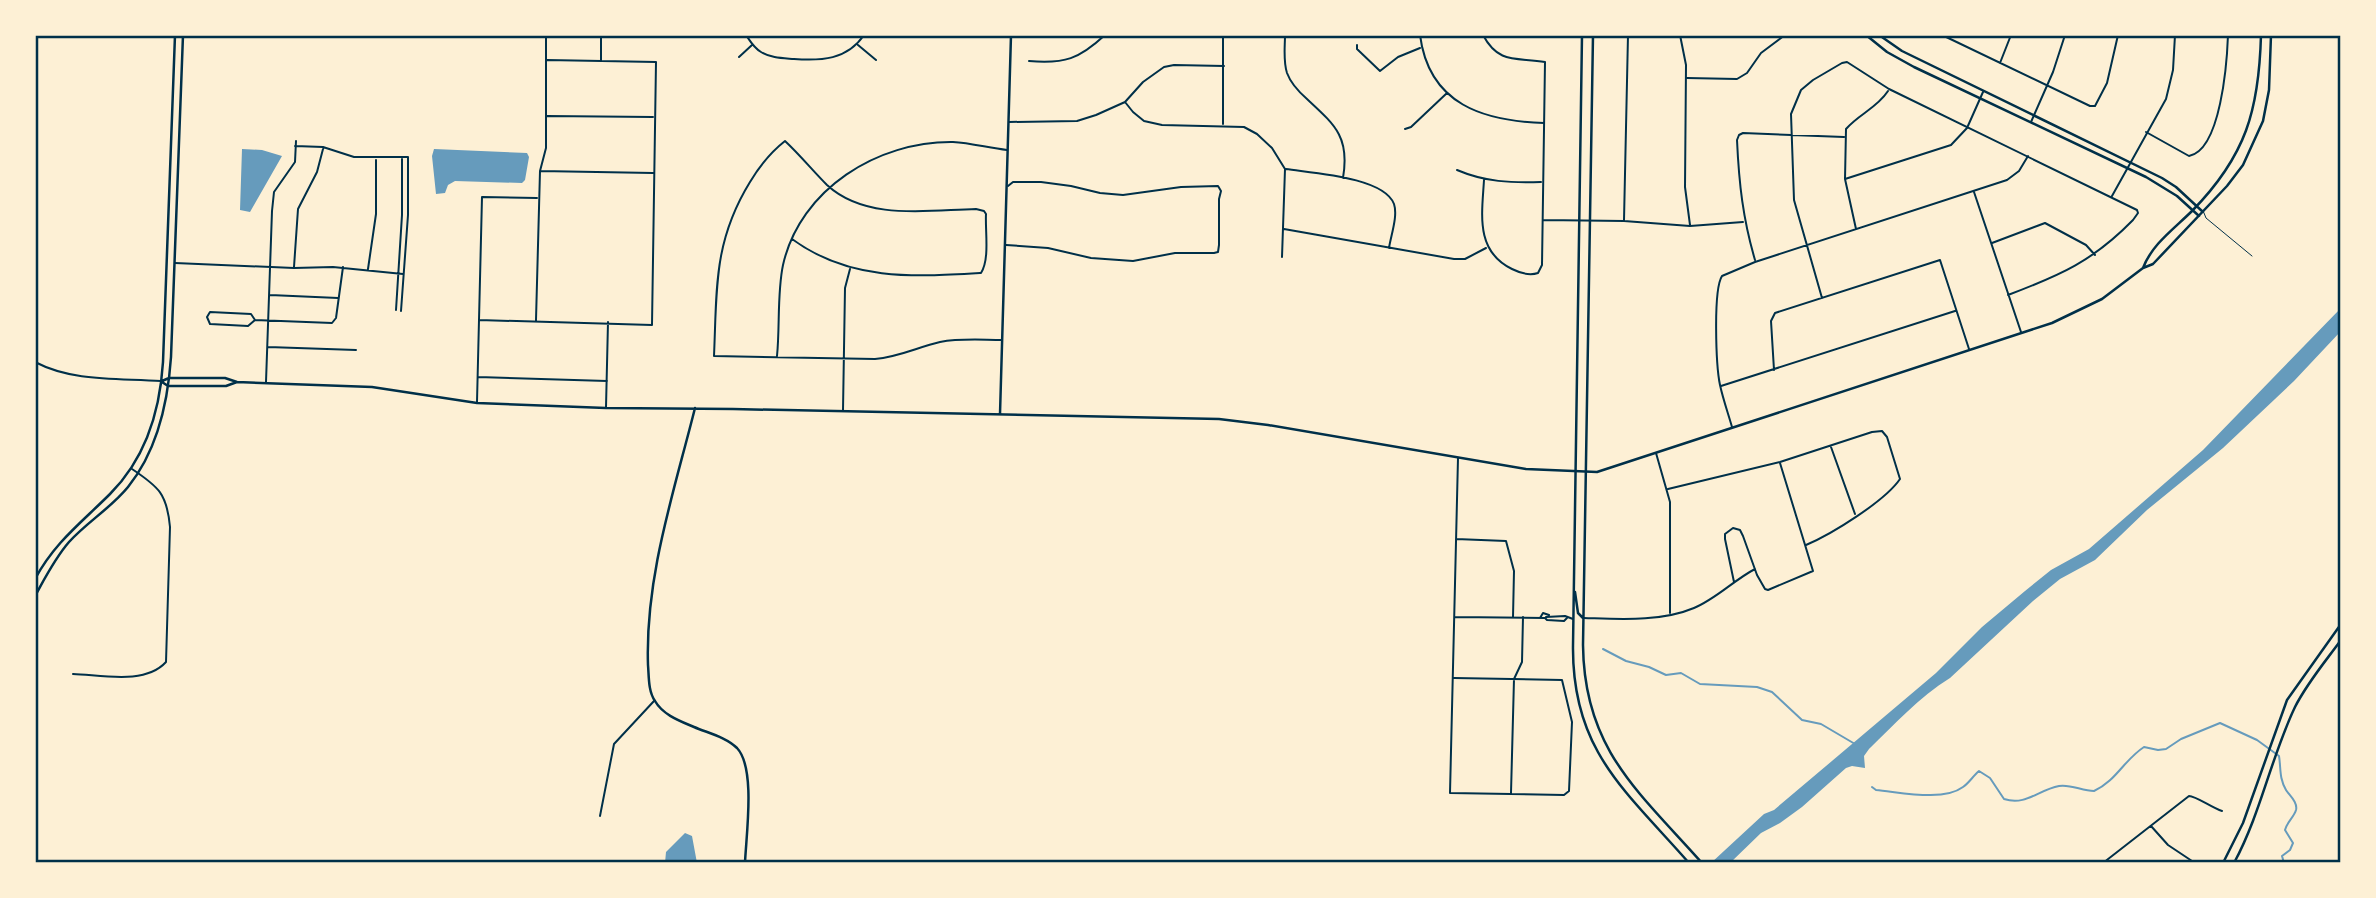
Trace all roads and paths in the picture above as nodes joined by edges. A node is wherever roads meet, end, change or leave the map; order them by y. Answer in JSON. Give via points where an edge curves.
{"nodes":[{"id":1,"x":175,"y":35,"type":"edge"},
{"id":2,"x":183,"y":35,"type":"edge"},
{"id":3,"x":546,"y":35,"type":"edge"},
{"id":4,"x":601,"y":35,"type":"edge"},
{"id":5,"x":746,"y":35,"type":"edge"},
{"id":6,"x":864,"y":35,"type":"edge"},
{"id":7,"x":1011,"y":35,"type":"edge"},
{"id":8,"x":1105,"y":35,"type":"edge"},
{"id":9,"x":1223,"y":35,"type":"edge"},
{"id":10,"x":1285,"y":35,"type":"edge"},
{"id":11,"x":1420,"y":35,"type":"edge"},
{"id":12,"x":1483,"y":35,"type":"edge"},
{"id":13,"x":1582,"y":35,"type":"edge"},
{"id":14,"x":1593,"y":35,"type":"edge"},
{"id":15,"x":1628,"y":35,"type":"edge"},
{"id":16,"x":1680,"y":35,"type":"edge"},
{"id":17,"x":1784,"y":35,"type":"edge"},
{"id":18,"x":1866,"y":35,"type":"edge"},
{"id":19,"x":1879,"y":35,"type":"edge"},
{"id":20,"x":1942,"y":35,"type":"edge"},
{"id":21,"x":1953,"y":35,"type":"edge"},
{"id":22,"x":2011,"y":35,"type":"edge"},
{"id":23,"x":2065,"y":35,"type":"edge"},
{"id":24,"x":2118,"y":35,"type":"edge"},
{"id":25,"x":2175,"y":35,"type":"edge"},
{"id":26,"x":2228,"y":35,"type":"edge"},
{"id":27,"x":2261,"y":35,"type":"edge"},
{"id":28,"x":2271,"y":35,"type":"edge"},
{"id":29,"x":1951,"y":39,"type":"junction"},
{"id":30,"x":752,"y":44,"type":"junction"},
{"id":31,"x":857,"y":44,"type":"junction"},
{"id":32,"x":1357,"y":45,"type":"dead end"},
{"id":33,"x":1421,"y":48,"type":"junction"},
{"id":34,"x":739,"y":57,"type":"dead end"},
{"id":35,"x":547,"y":60,"type":"junction"},
{"id":36,"x":876,"y":60,"type":"dead end"},
{"id":37,"x":601,"y":61,"type":"junction"},
{"id":38,"x":1029,"y":61,"type":"dead end"},
{"id":39,"x":2000,"y":63,"type":"junction"},
{"id":40,"x":1224,"y":66,"type":"junction"},
{"id":41,"x":1686,"y":78,"type":"junction"},
{"id":42,"x":2047,"y":85,"type":"junction"},
{"id":43,"x":1889,"y":89,"type":"junction"},
{"id":44,"x":1984,"y":91,"type":"junction"},
{"id":45,"x":1447,"y":92,"type":"junction"},
{"id":46,"x":1980,"y":99,"type":"junction"},
{"id":47,"x":1125,"y":102,"type":"junction"},
{"id":48,"x":2034,"y":115,"type":"junction"},
{"id":49,"x":546,"y":117,"type":"junction"},
{"id":50,"x":656,"y":117,"type":"junction"},
{"id":51,"x":1009,"y":122,"type":"junction"},
{"id":52,"x":2030,"y":122,"type":"junction"},
{"id":53,"x":1544,"y":123,"type":"junction"},
{"id":54,"x":1223,"y":125,"type":"junction"},
{"id":55,"x":1967,"y":128,"type":"junction"},
{"id":56,"x":1405,"y":129,"type":"dead end"},
{"id":57,"x":2146,"y":132,"type":"junction"},
{"id":58,"x":1791,"y":134,"type":"junction"},
{"id":59,"x":1844,"y":137,"type":"junction"},
{"id":60,"x":296,"y":141,"type":"dead end"},
{"id":61,"x":295,"y":146,"type":"junction"},
{"id":62,"x":323,"y":147,"type":"junction"},
{"id":63,"x":1008,"y":150,"type":"junction"},
{"id":64,"x":2028,"y":156,"type":"junction"},
{"id":65,"x":376,"y":158,"type":"junction"},
{"id":66,"x":402,"y":158,"type":"junction"},
{"id":67,"x":2131,"y":161,"type":"junction"},
{"id":68,"x":2127,"y":168,"type":"junction"},
{"id":69,"x":1285,"y":169,"type":"junction"},
{"id":70,"x":1457,"y":170,"type":"dead end"},
{"id":71,"x":540,"y":171,"type":"junction"},
{"id":72,"x":654,"y":173,"type":"junction"},
{"id":73,"x":1343,"y":178,"type":"junction"},
{"id":74,"x":1845,"y":179,"type":"junction"},
{"id":75,"x":1484,"y":180,"type":"junction"},
{"id":76,"x":1542,"y":182,"type":"junction"},
{"id":77,"x":829,"y":186,"type":"junction"},
{"id":78,"x":1007,"y":187,"type":"junction"},
{"id":79,"x":1974,"y":192,"type":"junction"},
{"id":80,"x":2112,"y":196,"type":"junction"},
{"id":81,"x":539,"y":198,"type":"junction"},
{"id":82,"x":2197,"y":205,"type":"junction"},
{"id":83,"x":2193,"y":210,"type":"junction"},
{"id":84,"x":2203,"y":212,"type":"junction"},
{"id":85,"x":2199,"y":216,"type":"junction"},
{"id":86,"x":2206,"y":218,"type":"junction"},
{"id":87,"x":1543,"y":220,"type":"junction"},
{"id":88,"x":1579,"y":220,"type":"junction"},
{"id":89,"x":1589,"y":221,"type":"junction"},
{"id":90,"x":1624,"y":221,"type":"junction"},
{"id":91,"x":1744,"y":222,"type":"junction"},
{"id":92,"x":1690,"y":226,"type":"junction"},
{"id":93,"x":1283,"y":229,"type":"junction"},
{"id":94,"x":1857,"y":230,"type":"junction"},
{"id":95,"x":792,"y":239,"type":"junction"},
{"id":96,"x":1991,"y":244,"type":"junction"},
{"id":97,"x":1005,"y":245,"type":"junction"},
{"id":98,"x":1806,"y":246,"type":"junction"},
{"id":99,"x":1389,"y":248,"type":"junction"},
{"id":100,"x":1487,"y":248,"type":"junction"},
{"id":101,"x":2095,"y":255,"type":"junction"},
{"id":102,"x":2252,"y":256,"type":"dead end"},
{"id":103,"x":1283,"y":257,"type":"dead end"},
{"id":104,"x":1755,"y":262,"type":"junction"},
{"id":105,"x":174,"y":263,"type":"junction"},
{"id":106,"x":270,"y":266,"type":"junction"},
{"id":107,"x":343,"y":267,"type":"junction"},
{"id":108,"x":294,"y":268,"type":"junction"},
{"id":109,"x":2143,"y":268,"type":"junction"},
{"id":110,"x":850,"y":269,"type":"junction"},
{"id":111,"x":368,"y":270,"type":"junction"},
{"id":112,"x":398,"y":273,"type":"junction"},
{"id":113,"x":404,"y":274,"type":"junction"},
{"id":114,"x":269,"y":295,"type":"junction"},
{"id":115,"x":2008,"y":295,"type":"junction"},
{"id":116,"x":339,"y":298,"type":"junction"},
{"id":117,"x":1822,"y":298,"type":"junction"},
{"id":118,"x":396,"y":310,"type":"dead end"},
{"id":119,"x":1956,"y":310,"type":"junction"},
{"id":120,"x":401,"y":311,"type":"dead end"},
{"id":121,"x":1578,"y":317,"type":"junction"},
{"id":122,"x":1589,"y":318,"type":"junction"},
{"id":123,"x":254,"y":320,"type":"junction"},
{"id":124,"x":479,"y":320,"type":"junction"},
{"id":125,"x":268,"y":321,"type":"junction"},
{"id":126,"x":536,"y":321,"type":"junction"},
{"id":127,"x":608,"y":322,"type":"junction"},
{"id":128,"x":2021,"y":333,"type":"junction"},
{"id":129,"x":1003,"y":340,"type":"junction"},
{"id":130,"x":267,"y":347,"type":"junction"},
{"id":131,"x":1969,"y":350,"type":"junction"},
{"id":132,"x":356,"y":351,"type":"dead end"},
{"id":133,"x":777,"y":357,"type":"junction"},
{"id":134,"x":843,"y":357,"type":"junction"},
{"id":135,"x":35,"y":362,"type":"edge"},
{"id":136,"x":1773,"y":370,"type":"junction"},
{"id":137,"x":477,"y":377,"type":"junction"},
{"id":138,"x":169,"y":378,"type":"junction"},
{"id":139,"x":162,"y":381,"type":"junction"},
{"id":140,"x":607,"y":381,"type":"junction"},
{"id":141,"x":237,"y":382,"type":"junction"},
{"id":142,"x":265,"y":383,"type":"junction"},
{"id":143,"x":168,"y":386,"type":"junction"},
{"id":144,"x":1720,"y":386,"type":"junction"},
{"id":145,"x":477,"y":403,"type":"junction"},
{"id":146,"x":606,"y":408,"type":"junction"},
{"id":147,"x":695,"y":408,"type":"junction"},
{"id":148,"x":842,"y":411,"type":"junction"},
{"id":149,"x":1000,"y":414,"type":"junction"},
{"id":150,"x":1733,"y":428,"type":"junction"},
{"id":151,"x":1831,"y":446,"type":"junction"},
{"id":152,"x":1656,"y":453,"type":"junction"},
{"id":153,"x":1458,"y":457,"type":"junction"},
{"id":154,"x":1780,"y":462,"type":"junction"},
{"id":155,"x":131,"y":469,"type":"junction"},
{"id":156,"x":1576,"y":472,"type":"junction"},
{"id":157,"x":1585,"y":472,"type":"junction"},
{"id":158,"x":138,"y":473,"type":"junction"},
{"id":159,"x":1668,"y":489,"type":"junction"},
{"id":160,"x":1855,"y":516,"type":"junction"},
{"id":161,"x":1456,"y":539,"type":"junction"},
{"id":162,"x":1806,"y":545,"type":"junction"},
{"id":163,"x":1755,"y":569,"type":"junction"},
{"id":164,"x":1574,"y":578,"type":"junction"},
{"id":165,"x":35,"y":579,"type":"edge"},
{"id":166,"x":1734,"y":582,"type":"junction"},
{"id":167,"x":35,"y":596,"type":"edge"},
{"id":168,"x":1671,"y":614,"type":"junction"},
{"id":169,"x":1549,"y":616,"type":"junction"},
{"id":170,"x":1454,"y":617,"type":"junction"},
{"id":171,"x":1513,"y":617,"type":"junction"},
{"id":172,"x":1523,"y":617,"type":"junction"},
{"id":173,"x":1539,"y":618,"type":"junction"},
{"id":174,"x":1545,"y":618,"type":"junction"},
{"id":175,"x":1566,"y":618,"type":"junction"},
{"id":176,"x":1583,"y":618,"type":"junction"},
{"id":177,"x":1573,"y":619,"type":"junction"},
{"id":178,"x":2341,"y":624,"type":"edge"},
{"id":179,"x":2341,"y":640,"type":"edge"},
{"id":180,"x":73,"y":674,"type":"dead end"},
{"id":181,"x":1454,"y":678,"type":"junction"},
{"id":182,"x":1514,"y":679,"type":"junction"},
{"id":183,"x":654,"y":701,"type":"junction"},
{"id":184,"x":1511,"y":794,"type":"junction"},
{"id":185,"x":2222,"y":811,"type":"dead end"},
{"id":186,"x":600,"y":816,"type":"dead end"},
{"id":187,"x":2150,"y":825,"type":"junction"},
{"id":188,"x":2187,"y":858,"type":"junction"},
{"id":189,"x":745,"y":863,"type":"edge"},
{"id":190,"x":1689,"y":863,"type":"edge"},
{"id":191,"x":1702,"y":863,"type":"edge"},
{"id":192,"x":2103,"y":863,"type":"edge"},
{"id":193,"x":2183,"y":863,"type":"edge"},
{"id":194,"x":2195,"y":863,"type":"edge"},
{"id":195,"x":2223,"y":863,"type":"edge"},
{"id":196,"x":2234,"y":863,"type":"edge"}],
"edges":[{"from":1,"to":139,"type":"street"},
{"from":2,"to":105,"type":"street"},
{"from":3,"to":35,"type":"street"},
{"from":4,"to":37,"type":"street"},
{"from":5,"to":30,"type":"street"},
{"from":6,"to":31,"type":"street"},
{"from":7,"to":51,"type":"street"},
{"from":8,"to":38,"type":"street","via":[[1077,57]]},
{"from":9,"to":40,"type":"street"},
{"from":10,"to":73,"type":"street","via":[[1290,79],[1341,136],[1346,156]]},
{"from":11,"to":33,"type":"street"},
{"from":12,"to":53,"type":"street","via":[[1489,45],[1512,60],[1545,62]]},
{"from":13,"to":88,"type":"street"},
{"from":14,"to":89,"type":"street"},
{"from":15,"to":90,"type":"street"},
{"from":16,"to":41,"type":"street"},
{"from":17,"to":41,"type":"street","via":[[1761,53],[1742,77]]},
{"from":18,"to":46,"type":"street","via":[[1897,58]]},
{"from":19,"to":44,"type":"street"},
{"from":20,"to":29,"type":"street"},
{"from":21,"to":29,"type":"street"},
{"from":22,"to":39,"type":"street"},
{"from":23,"to":42,"type":"street"},
{"from":24,"to":42,"type":"street","via":[[2097,105],[2090,106]]},
{"from":25,"to":57,"type":"street","via":[[2172,81]]},
{"from":26,"to":57,"type":"street","via":[[2224,90],[2217,116],[2196,154],[2189,156]]},
{"from":27,"to":82,"type":"street","via":[[2260,71],[2248,129],[2230,163]]},
{"from":28,"to":84,"type":"street","via":[[2263,121],[2243,164]]},
{"from":29,"to":39,"type":"street"},
{"from":30,"to":31,"type":"street","via":[[776,58],[818,61],[841,56]]},
{"from":30,"to":34,"type":"street"},
{"from":31,"to":36,"type":"street"},
{"from":32,"to":33,"type":"street","via":[[1380,71]]},
{"from":33,"to":45,"type":"street"},
{"from":35,"to":37,"type":"street"},
{"from":35,"to":49,"type":"street"},
{"from":37,"to":50,"type":"street","via":[[656,62]]},
{"from":39,"to":42,"type":"street"},
{"from":40,"to":47,"type":"street","via":[[1164,67]]},
{"from":40,"to":54,"type":"street"},
{"from":41,"to":92,"type":"street","via":[[1685,187]]},
{"from":42,"to":48,"type":"street"},
{"from":43,"to":55,"type":"street"},
{"from":43,"to":58,"type":"street","via":[[1842,63],[1801,90],[1791,114]]},
{"from":43,"to":59,"type":"street","via":[[1850,124]]},
{"from":44,"to":46,"type":"street"},
{"from":44,"to":48,"type":"street"},
{"from":45,"to":53,"type":"street","via":[[1483,115]]},
{"from":45,"to":56,"type":"street"},
{"from":46,"to":52,"type":"street"},
{"from":46,"to":55,"type":"street"},
{"from":47,"to":51,"type":"street","via":[[1072,122]]},
{"from":47,"to":54,"type":"street","via":[[1152,124]]},
{"from":48,"to":52,"type":"street"},
{"from":48,"to":67,"type":"street"},
{"from":49,"to":50,"type":"street"},
{"from":49,"to":71,"type":"street"},
{"from":50,"to":72,"type":"street"},
{"from":51,"to":63,"type":"street"},
{"from":52,"to":68,"type":"street"},
{"from":53,"to":76,"type":"street"},
{"from":54,"to":69,"type":"street","via":[[1257,134],[1276,152]]},
{"from":55,"to":64,"type":"street"},
{"from":55,"to":74,"type":"street","via":[[1945,147]]},
{"from":57,"to":67,"type":"street"},
{"from":58,"to":59,"type":"street"},
{"from":58,"to":91,"type":"street","via":[[1739,135]]},
{"from":58,"to":98,"type":"street","via":[[1794,200]]},
{"from":59,"to":74,"type":"street"},
{"from":60,"to":61,"type":"street"},
{"from":61,"to":62,"type":"street"},
{"from":61,"to":106,"type":"street","via":[[295,162],[274,192]]},
{"from":62,"to":65,"type":"street"},
{"from":62,"to":108,"type":"street","via":[[317,172],[298,209]]},
{"from":63,"to":77,"type":"street","via":[[953,142],[911,147],[873,159]]},
{"from":63,"to":78,"type":"street"},
{"from":64,"to":79,"type":"street","via":[[2013,176]]},
{"from":64,"to":80,"type":"street"},
{"from":65,"to":66,"type":"street"},
{"from":65,"to":111,"type":"street","via":[[376,214]]},
{"from":66,"to":112,"type":"street"},
{"from":66,"to":113,"type":"street","via":[[408,158]]},
{"from":67,"to":68,"type":"street"},
{"from":67,"to":82,"type":"street","via":[[2169,182]]},
{"from":68,"to":80,"type":"street"},
{"from":68,"to":83,"type":"street","via":[[2161,185]]},
{"from":69,"to":73,"type":"street"},
{"from":69,"to":93,"type":"street"},
{"from":70,"to":75,"type":"street"},
{"from":71,"to":72,"type":"street"},
{"from":71,"to":81,"type":"street"},
{"from":72,"to":127,"type":"street","via":[[652,325]]},
{"from":73,"to":99,"type":"street","via":[[1376,187],[1393,201]]},
{"from":74,"to":94,"type":"street"},
{"from":75,"to":76,"type":"street"},
{"from":75,"to":100,"type":"street","via":[[1481,224]]},
{"from":76,"to":87,"type":"street"},
{"from":77,"to":95,"type":"street","via":[[809,208]]},
{"from":77,"to":110,"type":"street","via":[[853,201],[880,209],[984,211],[981,274],[885,274]]},
{"from":77,"to":133,"type":"street","via":[[785,141],[757,171],[733,212],[723,241],[716,277],[714,356]]},
{"from":78,"to":97,"type":"street"},
{"from":78,"to":97,"type":"street","via":[[1013,182],[1041,182],[1123,195],[1181,187],[1221,188],[1218,252],[1175,253],[1133,261]]},
{"from":79,"to":94,"type":"street"},
{"from":79,"to":96,"type":"street"},
{"from":80,"to":101,"type":"street","via":[[2138,213]]},
{"from":81,"to":124,"type":"street","via":[[482,197]]},
{"from":81,"to":126,"type":"street"},
{"from":82,"to":83,"type":"street"},
{"from":82,"to":84,"type":"street"},
{"from":83,"to":85,"type":"street"},
{"from":83,"to":109,"type":"street","via":[[2152,250]]},
{"from":84,"to":85,"type":"street"},
{"from":84,"to":86,"type":"lane"},
{"from":85,"to":86,"type":"lane"},
{"from":85,"to":109,"type":"street","via":[[2164,255]]},
{"from":86,"to":102,"type":"lane"},
{"from":87,"to":88,"type":"street"},
{"from":87,"to":100,"type":"street","via":[[1538,273],[1507,267]]},
{"from":88,"to":89,"type":"street"},
{"from":88,"to":121,"type":"street"},
{"from":89,"to":90,"type":"street"},
{"from":89,"to":122,"type":"street"},
{"from":90,"to":92,"type":"street"},
{"from":91,"to":92,"type":"street"},
{"from":91,"to":104,"type":"street"},
{"from":93,"to":99,"type":"street"},
{"from":93,"to":103,"type":"street"},
{"from":94,"to":98,"type":"street"},
{"from":95,"to":110,"type":"street"},
{"from":95,"to":133,"type":"street","via":[[783,266]]},
{"from":96,"to":101,"type":"street","via":[[2045,223],[2087,245]]},
{"from":96,"to":115,"type":"street"},
{"from":97,"to":129,"type":"street"},
{"from":98,"to":104,"type":"street"},
{"from":98,"to":117,"type":"street"},
{"from":99,"to":100,"type":"street","via":[[1459,260]]},
{"from":101,"to":115,"type":"street"},
{"from":104,"to":144,"type":"street","via":[[1725,273],[1719,281]]},
{"from":105,"to":106,"type":"street"},
{"from":105,"to":138,"type":"street"},
{"from":106,"to":108,"type":"street"},
{"from":106,"to":114,"type":"street"},
{"from":107,"to":108,"type":"street"},
{"from":107,"to":111,"type":"street"},
{"from":107,"to":116,"type":"street"},
{"from":109,"to":128,"type":"street","via":[[2071,316]]},
{"from":110,"to":134,"type":"street"},
{"from":111,"to":112,"type":"street"},
{"from":112,"to":113,"type":"street"},
{"from":112,"to":118,"type":"street"},
{"from":113,"to":120,"type":"street"},
{"from":114,"to":116,"type":"street"},
{"from":114,"to":125,"type":"street"},
{"from":115,"to":128,"type":"street"},
{"from":116,"to":125,"type":"street","via":[[332,323]]},
{"from":117,"to":119,"type":"street","via":[[1940,260]]},
{"from":117,"to":136,"type":"street","via":[[1772,316]]},
{"from":119,"to":131,"type":"street"},
{"from":119,"to":136,"type":"street"},
{"from":121,"to":122,"type":"street"},
{"from":121,"to":156,"type":"street"},
{"from":122,"to":157,"type":"street"},
{"from":123,"to":123,"type":"street","via":[[251,314],[210,312],[207,317],[210,324],[235,326],[248,326]]},
{"from":123,"to":125,"type":"street"},
{"from":124,"to":126,"type":"street"},
{"from":124,"to":137,"type":"street"},
{"from":125,"to":130,"type":"street"},
{"from":126,"to":127,"type":"street"},
{"from":127,"to":140,"type":"street"},
{"from":128,"to":131,"type":"street"},
{"from":129,"to":134,"type":"street","via":[[947,341],[895,357]]},
{"from":129,"to":149,"type":"street"},
{"from":130,"to":132,"type":"street"},
{"from":130,"to":142,"type":"street"},
{"from":131,"to":150,"type":"street"},
{"from":133,"to":134,"type":"street"},
{"from":134,"to":148,"type":"street"},
{"from":135,"to":139,"type":"street","via":[[70,375]]},
{"from":136,"to":144,"type":"street"},
{"from":137,"to":140,"type":"street"},
{"from":137,"to":145,"type":"street"},
{"from":138,"to":139,"type":"street"},
{"from":138,"to":141,"type":"street"},
{"from":138,"to":143,"type":"street"},
{"from":139,"to":143,"type":"street"},
{"from":139,"to":155,"type":"street","via":[[153,425]]},
{"from":140,"to":146,"type":"street"},
{"from":141,"to":142,"type":"street"},
{"from":141,"to":143,"type":"street"},
{"from":142,"to":145,"type":"street","via":[[372,387]]},
{"from":143,"to":158,"type":"street","via":[[155,436]]},
{"from":144,"to":150,"type":"street"},
{"from":145,"to":146,"type":"street"},
{"from":146,"to":147,"type":"street"},
{"from":147,"to":148,"type":"street"},
{"from":147,"to":183,"type":"street","via":[[652,591],[648,656]]},
{"from":148,"to":149,"type":"street"},
{"from":149,"to":153,"type":"street","via":[[1219,419]]},
{"from":150,"to":152,"type":"street"},
{"from":151,"to":154,"type":"street"},
{"from":151,"to":160,"type":"street"},
{"from":151,"to":160,"type":"street","via":[[1872,432],[1882,431],[1887,437],[1900,479]]},
{"from":152,"to":157,"type":"street"},
{"from":152,"to":159,"type":"street"},
{"from":153,"to":156,"type":"street"},
{"from":153,"to":161,"type":"street"},
{"from":154,"to":159,"type":"street"},
{"from":154,"to":162,"type":"street"},
{"from":155,"to":158,"type":"street"},
{"from":155,"to":165,"type":"street","via":[[63,537]]},
{"from":156,"to":157,"type":"street"},
{"from":156,"to":164,"type":"street"},
{"from":157,"to":176,"type":"street"},
{"from":158,"to":167,"type":"street","via":[[118,498],[69,542]]},
{"from":158,"to":180,"type":"street","via":[[158,488],[170,527],[166,662],[158,671],[136,676]]},
{"from":159,"to":168,"type":"street"},
{"from":160,"to":162,"type":"street"},
{"from":161,"to":170,"type":"street"},
{"from":161,"to":171,"type":"street","via":[[1506,541],[1514,571]]},
{"from":162,"to":163,"type":"street","via":[[1813,570],[1768,590]]},
{"from":163,"to":166,"type":"street"},
{"from":163,"to":166,"type":"street","via":[[1744,536],[1733,528],[1725,539]]},
{"from":164,"to":176,"type":"street","via":[[1577,613]]},
{"from":164,"to":177,"type":"street"},
{"from":166,"to":168,"type":"street","via":[[1701,604]]},
{"from":168,"to":176,"type":"street"},
{"from":169,"to":173,"type":"street","via":[[1543,613]]},
{"from":169,"to":174,"type":"street"},
{"from":169,"to":175,"type":"street"},
{"from":170,"to":171,"type":"street"},
{"from":170,"to":181,"type":"street"},
{"from":171,"to":172,"type":"street"},
{"from":172,"to":173,"type":"street"},
{"from":172,"to":182,"type":"street","via":[[1522,662]]},
{"from":173,"to":174,"type":"street"},
{"from":174,"to":175,"type":"street"},
{"from":175,"to":177,"type":"street"},
{"from":176,"to":191,"type":"street","via":[[1585,687],[1599,733],[1625,777]]},
{"from":177,"to":190,"type":"street","via":[[1574,681],[1591,739],[1614,779]]},
{"from":178,"to":195,"type":"street","via":[[2287,700],[2240,831]]},
{"from":179,"to":196,"type":"street","via":[[2306,688],[2287,726],[2248,838]]},
{"from":181,"to":182,"type":"street"},
{"from":181,"to":184,"type":"street","via":[[1450,793]]},
{"from":182,"to":184,"type":"street"},
{"from":182,"to":184,"type":"street","via":[[1562,680],[1572,734],[1569,791],[1564,795]]},
{"from":183,"to":186,"type":"street","via":[[614,744]]},
{"from":183,"to":189,"type":"street","via":[[674,718],[728,741],[744,758]]},
{"from":185,"to":187,"type":"street","via":[[2191,796]]},
{"from":187,"to":188,"type":"street"},
{"from":187,"to":192,"type":"street"},
{"from":188,"to":193,"type":"street"},
{"from":188,"to":194,"type":"street"}]}
